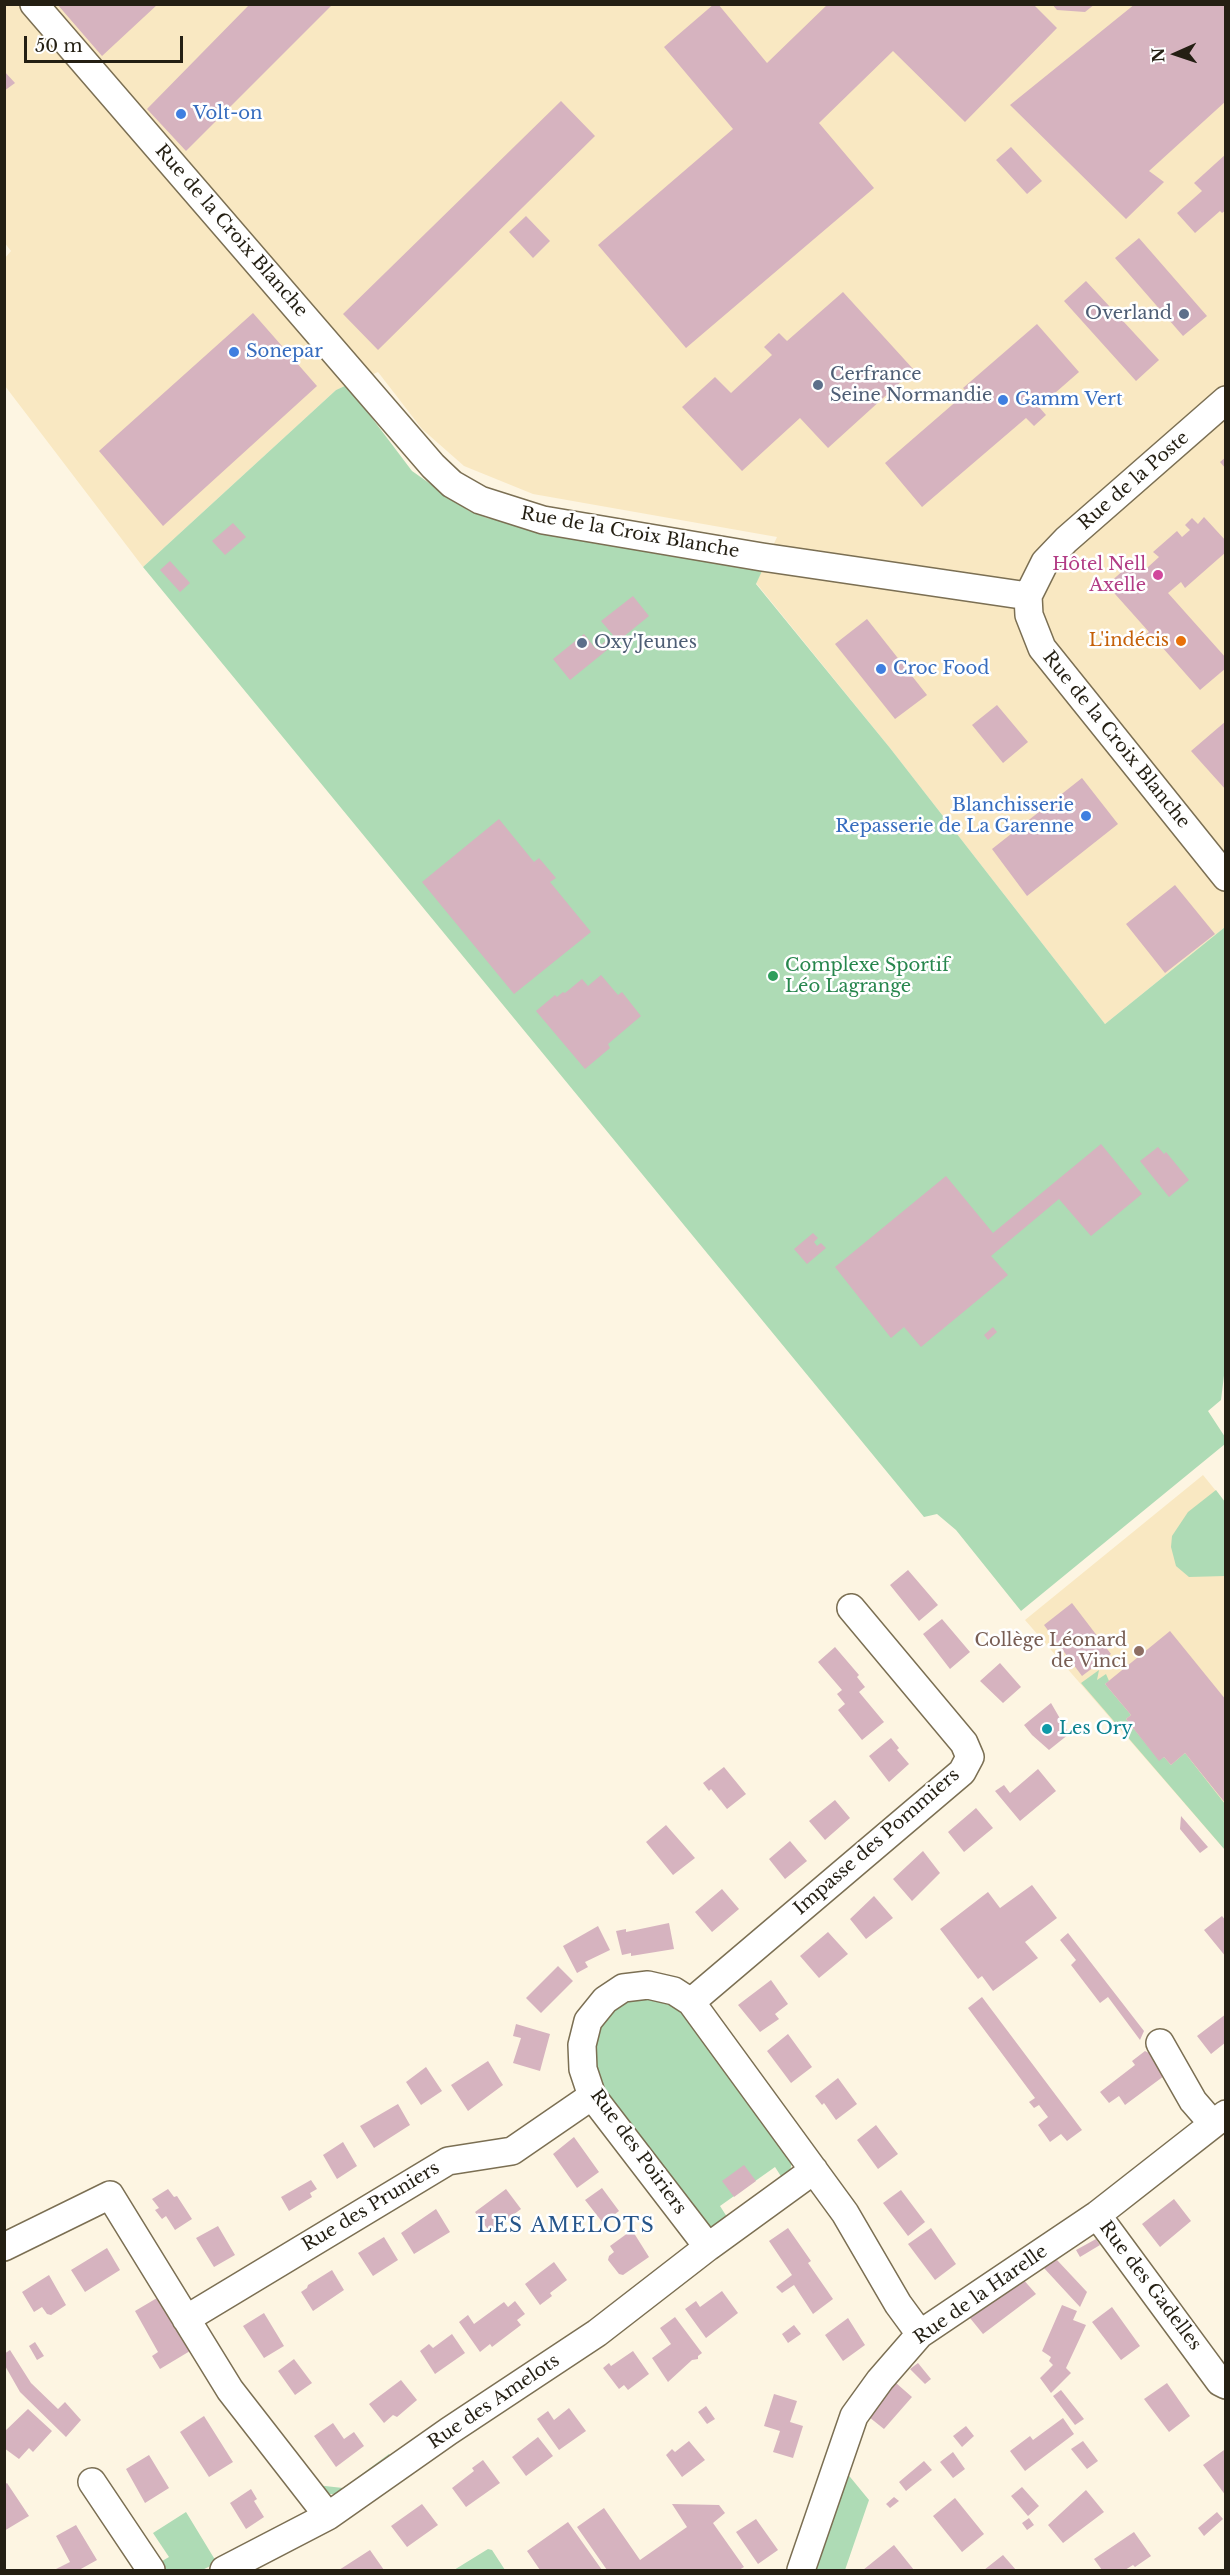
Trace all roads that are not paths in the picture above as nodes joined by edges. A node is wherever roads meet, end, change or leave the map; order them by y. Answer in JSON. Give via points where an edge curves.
{"nodes":[{"id":1,"x":34,"y":4,"type":"edge"},
{"id":2,"x":1226,"y":400,"type":"edge"},
{"id":3,"x":1028,"y":596,"type":"junction"},
{"id":4,"x":1226,"y":877,"type":"edge"},
{"id":5,"x":851,"y":1608,"type":"dead end"},
{"id":6,"x":692,"y":2002,"type":"junction"},
{"id":7,"x":1160,"y":2043,"type":"dead end"},
{"id":8,"x":592,"y":2097,"type":"junction"},
{"id":9,"x":1219,"y":2119,"type":"edge"},
{"id":10,"x":814,"y":2170,"type":"junction"},
{"id":11,"x":1097,"y":2215,"type":"junction"},
{"id":12,"x":4,"y":2247,"type":"edge"},
{"id":13,"x":708,"y":2247,"type":"junction"},
{"id":14,"x":186,"y":2319,"type":"junction"},
{"id":15,"x":920,"y":2334,"type":"junction"},
{"id":16,"x":1226,"y":2385,"type":"edge"},
{"id":17,"x":93,"y":2482,"type":"dead end"},
{"id":18,"x":328,"y":2516,"type":"junction"},
{"id":19,"x":151,"y":2571,"type":"edge"},
{"id":20,"x":224,"y":2571,"type":"edge"},
{"id":21,"x":801,"y":2571,"type":"edge"}],
"edges":[{"from":1,"to":3,"type":"street","name":"Rue de la Croix Blanche","via":[[452,484],[480,500],[543,520]]},
{"from":2,"to":3,"type":"street","name":"Rue de la Poste","via":[[1066,540],[1045,562]]},
{"from":3,"to":4,"type":"street","name":"Rue de la Croix Blanche","via":[[1029,615],[1042,648]]},
{"from":5,"to":6,"type":"street","name":"Impasse des Pommiers","via":[[964,1743],[970,1757],[962,1772]]},
{"from":6,"to":8,"type":"street","name":"Rue des Poiriers","via":[[674,1991],[648,1985],[623,1988],[605,2000],[588,2020],[582,2045],[583,2070]]},
{"from":6,"to":10,"type":"street","name":"Rue des Poiriers"},
{"from":7,"to":9,"type":"street","via":[[1193,2101]]},
{"from":8,"to":13,"type":"street","name":"Rue des Poiriers"},
{"from":8,"to":14,"type":"street","name":"Rue des Pruniers","via":[[512,2151],[448,2161]]},
{"from":9,"to":11,"type":"street","name":"Rue de la Harelle"},
{"from":10,"to":13,"type":"street","name":"Rue des Amelots"},
{"from":10,"to":15,"type":"street"},
{"from":11,"to":15,"type":"street","name":"Rue de la Harelle"},
{"from":11,"to":16,"type":"street","name":"Rue des Gadelles"},
{"from":12,"to":14,"type":"street","via":[[110,2195]]},
{"from":13,"to":18,"type":"street","name":"Rue des Amelots","via":[[597,2333]]},
{"from":14,"to":18,"type":"street","via":[[230,2390]]},
{"from":15,"to":21,"type":"street","name":"Rue de la Harelle","via":[[855,2416]]},
{"from":17,"to":19,"type":"street"},
{"from":18,"to":20,"type":"street","name":"Rue des Amelots"}]}
